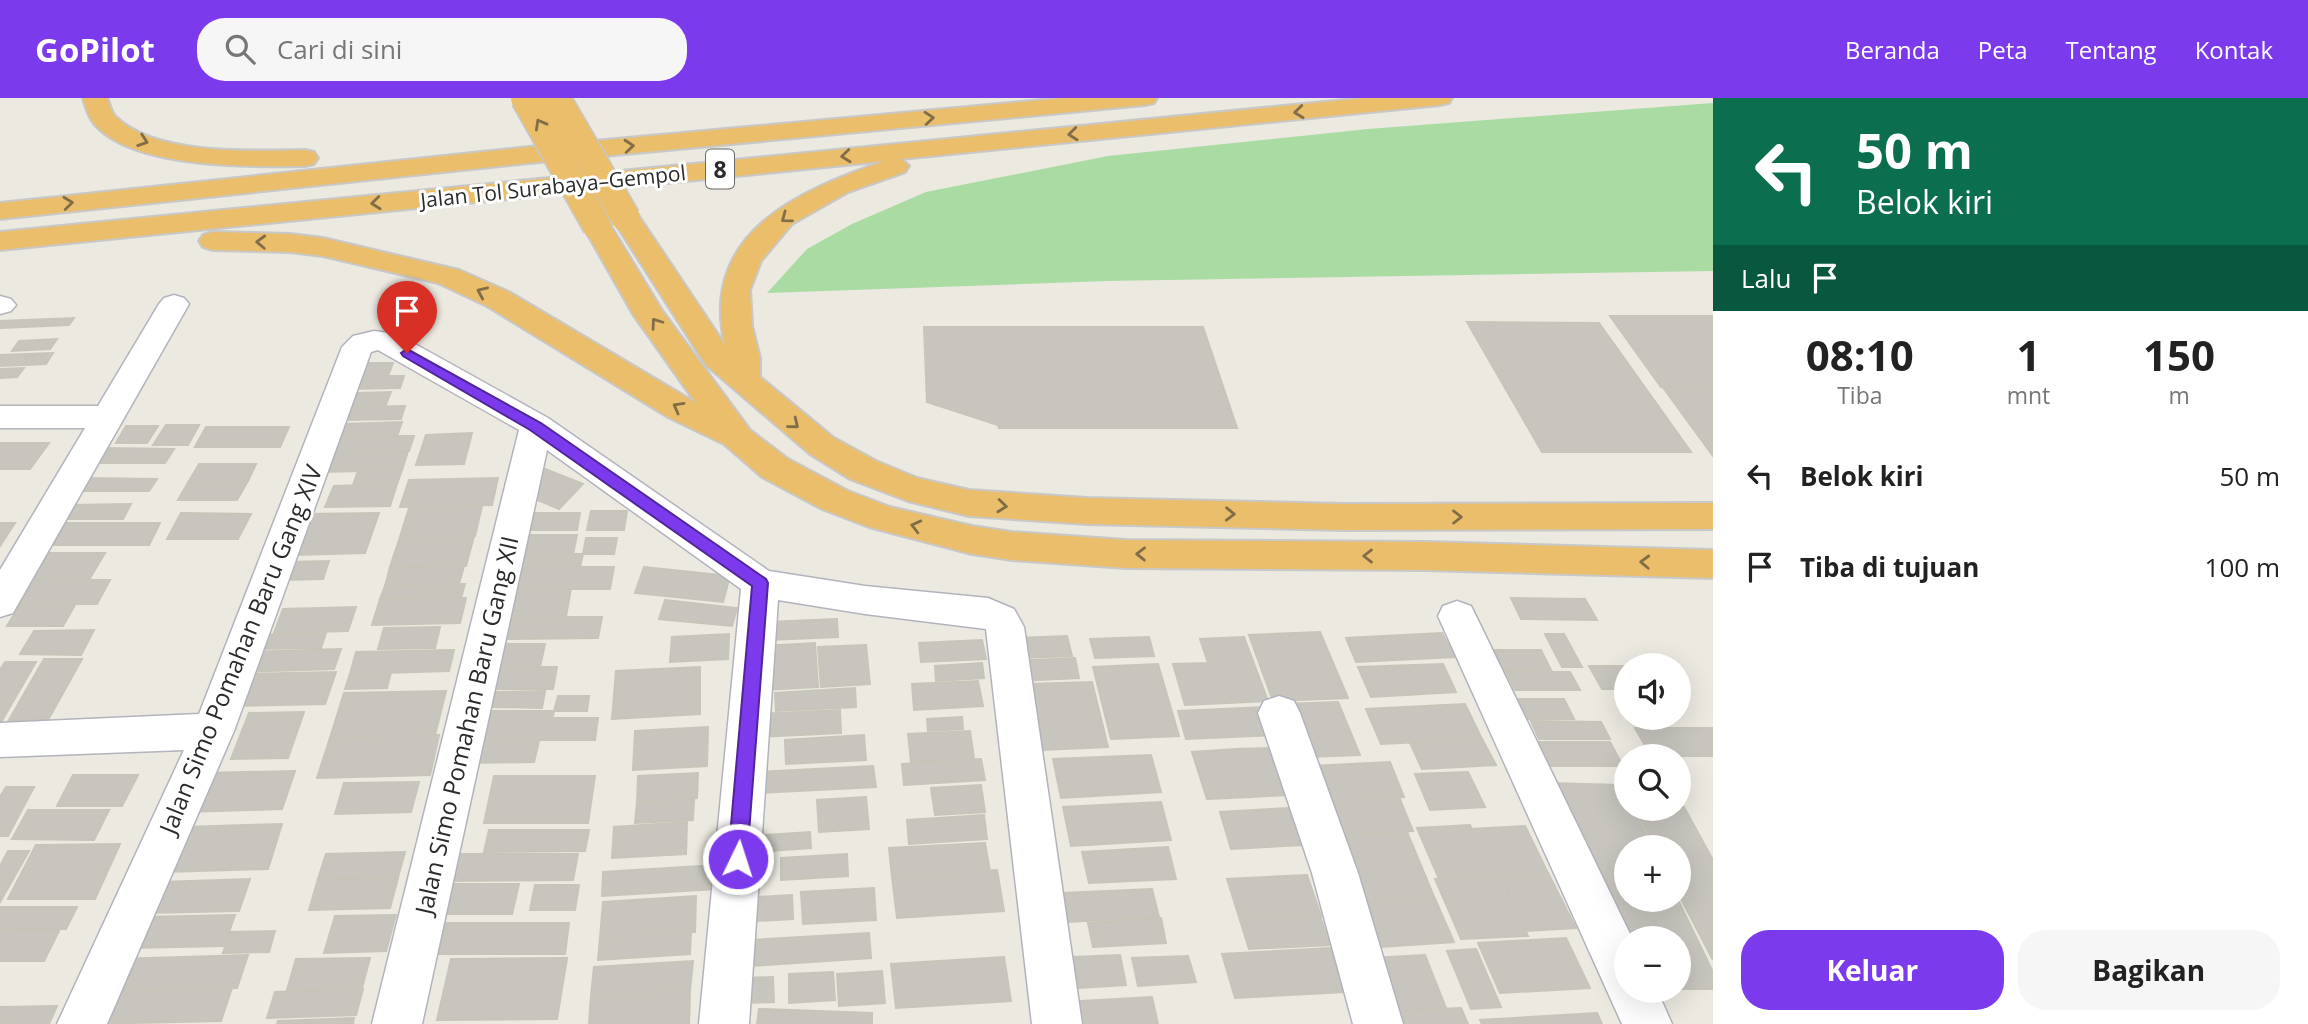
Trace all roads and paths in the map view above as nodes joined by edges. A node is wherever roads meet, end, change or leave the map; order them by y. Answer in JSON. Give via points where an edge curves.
{"nodes":[{"id":1,"x":95,"y":98,"type":"edge"},
{"id":2,"x":525,"y":98,"type":"edge"},
{"id":3,"x":556,"y":98,"type":"edge"},
{"id":4,"x":1145,"y":98,"type":"edge"},
{"id":5,"x":1440,"y":98,"type":"edge"},
{"id":6,"x":935,"y":147,"type":"junction"},
{"id":7,"x":488,"y":159,"type":"junction"},
{"id":8,"x":0,"y":211,"type":"edge"},
{"id":9,"x":612,"y":222,"type":"junction"},
{"id":10,"x":0,"y":244,"type":"edge"},
{"id":11,"x":174,"y":304,"type":"dead end"},
{"id":12,"x":744,"y":379,"type":"junction"},
{"id":13,"x":0,"y":417,"type":"edge"},
{"id":14,"x":109,"y":417,"type":"junction"},
{"id":15,"x":536,"y":426,"type":"junction"},
{"id":16,"x":738,"y":438,"type":"junction"},
{"id":17,"x":1713,"y":516,"type":"edge"},
{"id":18,"x":1713,"y":564,"type":"edge"},
{"id":19,"x":760,"y":583,"type":"junction"},
{"id":20,"x":0,"y":603,"type":"edge"},
{"id":21,"x":1457,"y":616,"type":"dead end"},
{"id":22,"x":1279,"y":713,"type":"dead end"},
{"id":23,"x":213,"y":731,"type":"junction"},
{"id":24,"x":0,"y":740,"type":"edge"},
{"id":25,"x":1614,"y":952,"type":"edge"},
{"id":26,"x":1638,"y":1003,"type":"edge"},
{"id":27,"x":82,"y":1024,"type":"edge"},
{"id":28,"x":397,"y":1024,"type":"edge"},
{"id":29,"x":724,"y":1024,"type":"edge"},
{"id":30,"x":1058,"y":1024,"type":"edge"},
{"id":31,"x":1378,"y":1024,"type":"edge"},
{"id":32,"x":1647,"y":1024,"type":"edge"}],
"edges":[{"from":1,"to":7,"type":"highway","one_way":true,"via":[[105,121],[117,131],[152,145],[201,155]]},
{"from":9,"to":2,"type":"highway","one_way":true,"bridge":true},
{"from":3,"to":9,"type":"highway","bridge":true},
{"from":7,"to":4,"type":"highway","name":"Jalan Tol Surabaya–Gempol","number":"8","one_way":true},
{"from":5,"to":6,"type":"highway","name":"Jalan Tol Surabaya–Gempol","number":"8","one_way":true},
{"from":6,"to":10,"type":"highway","name":"Jalan Tol Surabaya–Gempol","number":"8","one_way":true},
{"from":6,"to":12,"type":"highway","one_way":true,"via":[[908,162],[838,186],[782,218],[747,259],[735,290]]},
{"from":8,"to":7,"type":"highway","name":"Jalan Tol Surabaya–Gempol","number":"8","one_way":true},
{"from":9,"to":12,"type":"highway","via":[[717,358]]},
{"from":16,"to":9,"type":"highway","one_way":true,"via":[[649,314]]},
{"from":16,"to":10,"type":"highway","one_way":true,"via":[[680,409],[498,299],[448,276],[290,243]]},
{"from":11,"to":14,"type":"street"},
{"from":12,"to":17,"type":"highway","one_way":true,"via":[[822,446],[863,470],[908,488],[969,503],[1087,511],[1342,517]]},
{"from":13,"to":14,"type":"street"},
{"from":14,"to":20,"type":"street"},
{"from":15,"to":19,"type":"street"},
{"from":15,"to":23,"type":"street","name":"Jalan Simo Pomahan Baru Gang XIV","via":[[386,341],[364,342],[357,348]]},
{"from":15,"to":28,"type":"street","name":"Jalan Simo Pomahan Baru Gang XII"},
{"from":18,"to":16,"type":"highway","one_way":true,"via":[[1126,554],[1012,546],[882,518],[835,500],[775,468]]},
{"from":19,"to":29,"type":"street"},
{"from":19,"to":30,"type":"street","via":[[988,613],[1000,619],[1005,627]]},
{"from":21,"to":25,"type":"street"},
{"from":22,"to":31,"type":"street","via":[[1335,873]]},
{"from":23,"to":24,"type":"street"},
{"from":23,"to":27,"type":"street","name":"Jalan Simo Pomahan Baru Gang XIV"},
{"from":26,"to":32,"type":"street"}]}
